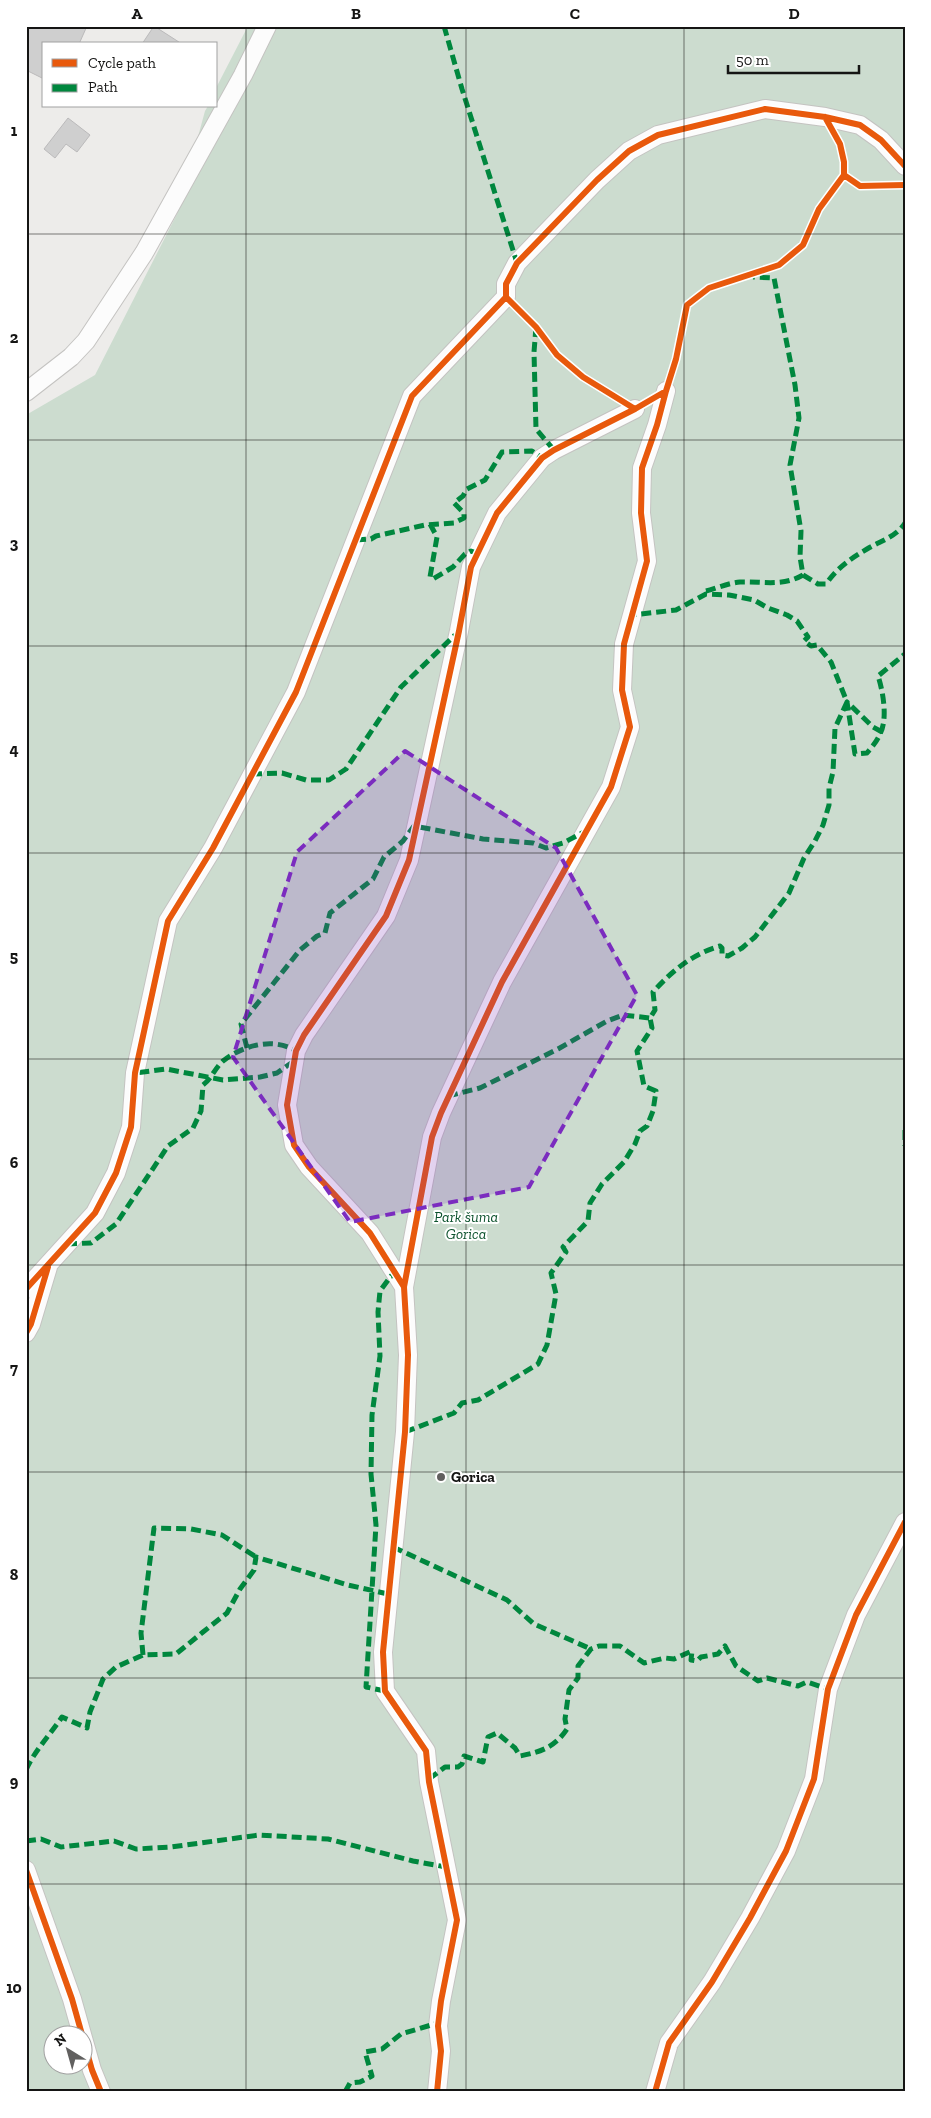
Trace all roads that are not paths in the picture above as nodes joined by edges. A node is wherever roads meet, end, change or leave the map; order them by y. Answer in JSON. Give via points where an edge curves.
{"nodes":[{"id":1,"x":267,"y":26,"type":"edge"},
{"id":2,"x":905,"y":166,"type":"edge"},
{"id":3,"x":666,"y":391,"type":"dead end"},
{"id":4,"x":26,"y":392,"type":"edge"},
{"id":5,"x":635,"y":409,"type":"dead end"},
{"id":6,"x":50,"y":1262,"type":"junction"},
{"id":7,"x":404,"y":1287,"type":"junction"},
{"id":8,"x":26,"y":1289,"type":"edge"},
{"id":9,"x":26,"y":1333,"type":"edge"},
{"id":10,"x":905,"y":1522,"type":"edge"},
{"id":11,"x":26,"y":1870,"type":"edge"},
{"id":12,"x":101,"y":2092,"type":"edge"},
{"id":13,"x":437,"y":2092,"type":"edge"},
{"id":14,"x":655,"y":2092,"type":"edge"}],
"edges":[{"from":1,"to":4,"type":"street","via":[[144,253],[86,341]]},
{"from":2,"to":6,"type":"street","via":[[881,140],[860,125],[766,109],[658,134],[629,150],[517,263],[506,284],[506,297],[412,396],[296,692],[213,848],[168,921],[134,1073],[131,1127],[116,1173],[94,1213]]},
{"from":3,"to":7,"type":"street","via":[[642,468],[641,513],[647,561],[624,644],[622,690],[630,727],[611,787],[502,982],[441,1113],[432,1137]]},
{"from":5,"to":7,"type":"street","via":[[542,458],[497,513],[470,567],[458,640],[409,860],[386,916],[296,1051],[287,1105],[294,1145],[370,1233]]},
{"from":6,"to":8,"type":"street"},
{"from":6,"to":9,"type":"street"},
{"from":7,"to":13,"type":"street","via":[[408,1355],[405,1432],[383,1652],[384,1691],[426,1751],[429,1782],[457,1920],[438,2026],[441,2051]]},
{"from":10,"to":14,"type":"street","via":[[856,1615],[828,1689],[814,1779],[786,1851],[712,1982],[669,2043]]},
{"from":11,"to":12,"type":"street"}]}
